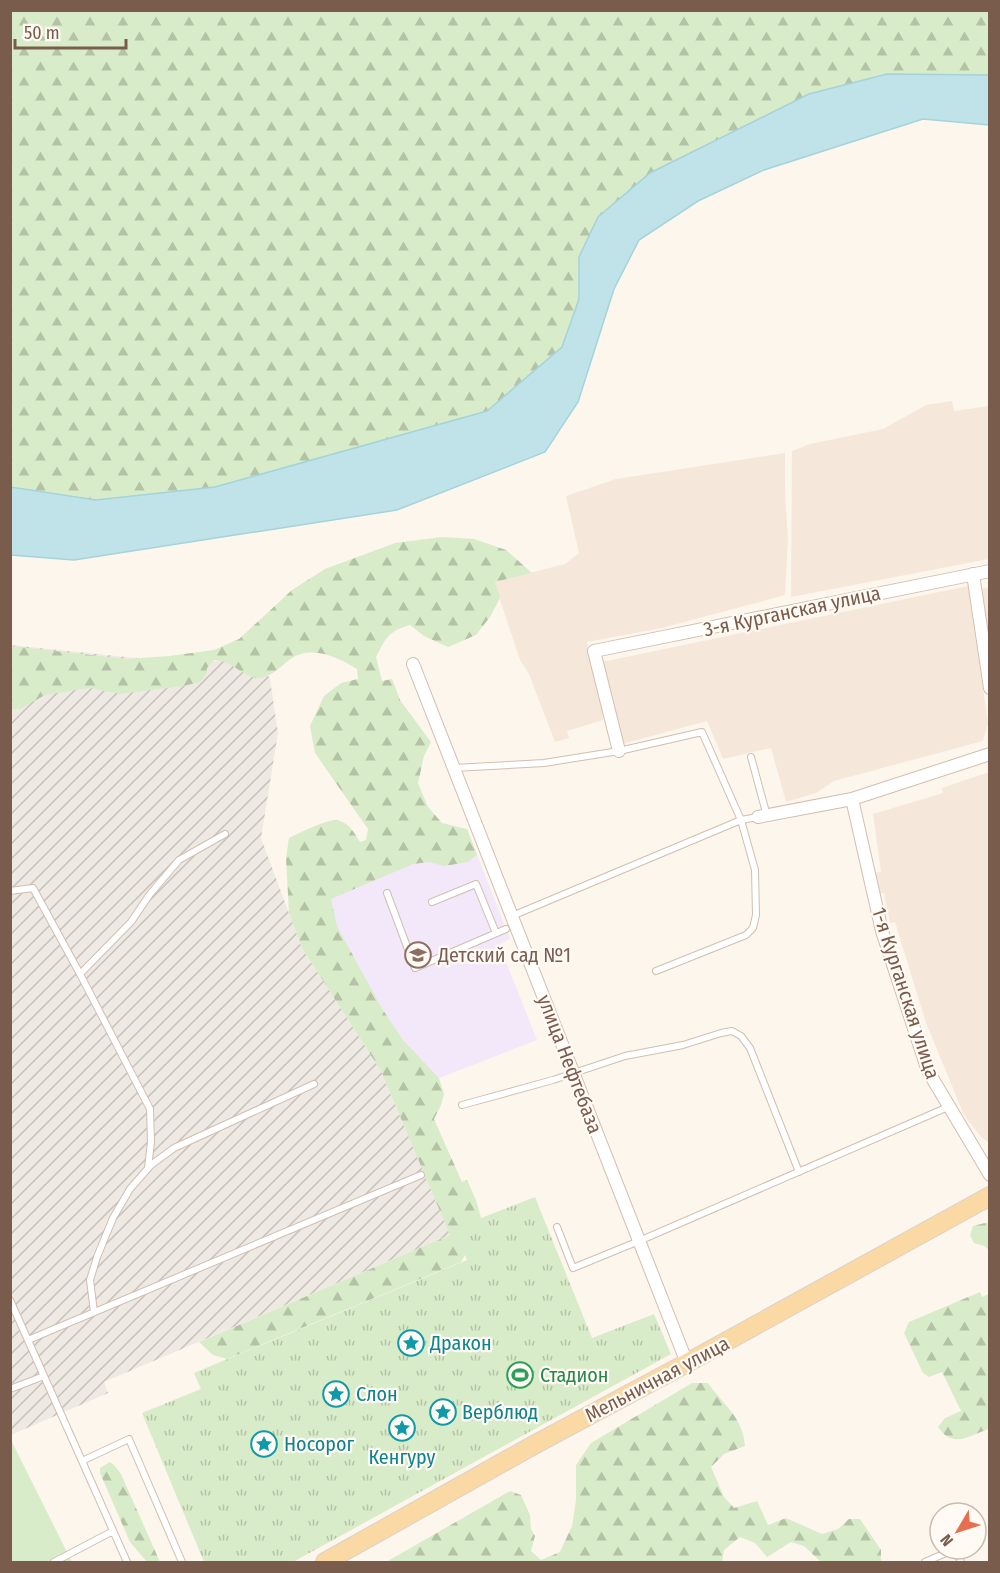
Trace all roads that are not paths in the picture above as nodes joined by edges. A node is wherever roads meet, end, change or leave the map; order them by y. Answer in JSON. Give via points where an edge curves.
{"nodes":[{"id":1,"x":990,"y":571,"type":"edge"},
{"id":2,"x":973,"y":574,"type":"junction"},
{"id":3,"x":413,"y":664,"type":"dead end"},
{"id":4,"x":990,"y":688,"type":"edge"},
{"id":5,"x":619,"y":751,"type":"junction"},
{"id":6,"x":990,"y":754,"type":"edge"},
{"id":7,"x":751,"y":757,"type":"dead end"},
{"id":8,"x":454,"y":768,"type":"junction"},
{"id":9,"x":852,"y":799,"type":"junction"},
{"id":10,"x":762,"y":817,"type":"junction"},
{"id":11,"x":741,"y":820,"type":"junction"},
{"id":12,"x":225,"y":834,"type":"dead end"},
{"id":13,"x":10,"y":891,"type":"edge"},
{"id":14,"x":387,"y":893,"type":"dead end"},
{"id":15,"x":432,"y":902,"type":"dead end"},
{"id":16,"x":512,"y":916,"type":"junction"},
{"id":17,"x":506,"y":929,"type":"dead end"},
{"id":18,"x":496,"y":933,"type":"junction"},
{"id":19,"x":656,"y":971,"type":"dead end"},
{"id":20,"x":80,"y":974,"type":"junction"},
{"id":21,"x":573,"y":1073,"type":"junction"},
{"id":22,"x":314,"y":1084,"type":"dead end"},
{"id":23,"x":462,"y":1105,"type":"dead end"},
{"id":24,"x":948,"y":1107,"type":"junction"},
{"id":25,"x":148,"y":1168,"type":"junction"},
{"id":26,"x":799,"y":1172,"type":"junction"},
{"id":27,"x":421,"y":1174,"type":"dead end"},
{"id":28,"x":990,"y":1175,"type":"edge"},
{"id":29,"x":990,"y":1196,"type":"edge"},
{"id":30,"x":557,"y":1227,"type":"dead end"},
{"id":31,"x":639,"y":1241,"type":"junction"},
{"id":32,"x":10,"y":1300,"type":"edge"},
{"id":33,"x":94,"y":1312,"type":"junction"},
{"id":34,"x":28,"y":1340,"type":"junction"},
{"id":35,"x":687,"y":1363,"type":"junction"},
{"id":36,"x":44,"y":1376,"type":"junction"},
{"id":37,"x":10,"y":1389,"type":"edge"},
{"id":38,"x":82,"y":1461,"type":"junction"},
{"id":39,"x":113,"y":1532,"type":"junction"},
{"id":40,"x":334,"y":1560,"type":"edge"},
{"id":41,"x":54,"y":1563,"type":"edge"},
{"id":42,"x":127,"y":1563,"type":"edge"},
{"id":43,"x":182,"y":1563,"type":"edge"},
{"id":44,"x":925,"y":1563,"type":"edge"},
{"id":45,"x":961,"y":1563,"type":"edge"}],
"edges":[{"from":1,"to":2,"type":"street","name":"3-я Курганская улица"},
{"from":2,"to":4,"type":"street"},
{"from":2,"to":5,"type":"street","name":"3-я Курганская улица","via":[[594,651]]},
{"from":3,"to":8,"type":"street","name":"улица Нефтебаза"},
{"from":5,"to":8,"type":"lane","via":[[544,763]]},
{"from":5,"to":11,"type":"lane","via":[[702,732]]},
{"from":6,"to":9,"type":"street"},
{"from":7,"to":10,"type":"lane"},
{"from":8,"to":16,"type":"street","name":"улица Нефтебаза"},
{"from":9,"to":10,"type":"street"},
{"from":9,"to":24,"type":"street","name":"1-я Курганская улица","via":[[882,932],[928,1071]]},
{"from":10,"to":11,"type":"lane"},
{"from":11,"to":16,"type":"lane"},
{"from":11,"to":19,"type":"lane","via":[[755,870],[753,928],[746,935]]},
{"from":12,"to":20,"type":"lane","via":[[179,860],[131,922]]},
{"from":13,"to":20,"type":"lane","via":[[33,888]]},
{"from":14,"to":18,"type":"lane","via":[[415,968]]},
{"from":15,"to":18,"type":"lane","via":[[476,884]]},
{"from":16,"to":21,"type":"street","name":"улица Нефтебаза"},
{"from":17,"to":18,"type":"lane"},
{"from":20,"to":25,"type":"lane","via":[[150,1109]]},
{"from":21,"to":23,"type":"lane"},
{"from":21,"to":26,"type":"lane","via":[[625,1056],[732,1031],[750,1048]]},
{"from":21,"to":31,"type":"street","name":"улица Нефтебаза"},
{"from":22,"to":25,"type":"lane","via":[[174,1148]]},
{"from":24,"to":26,"type":"lane"},
{"from":24,"to":28,"type":"street","name":"1-я Курганская улица"},
{"from":25,"to":33,"type":"lane","via":[[113,1218],[97,1257],[90,1280]]},
{"from":26,"to":31,"type":"lane"},
{"from":27,"to":33,"type":"lane"},
{"from":29,"to":35,"type":"main road","name":"Мельничная улица"},
{"from":30,"to":31,"type":"lane","via":[[573,1268]]},
{"from":31,"to":35,"type":"street","name":"улица Нефтебаза"},
{"from":32,"to":34,"type":"lane"},
{"from":33,"to":34,"type":"lane"},
{"from":34,"to":36,"type":"lane"},
{"from":35,"to":40,"type":"main road","name":"Мельничная улица","via":[[532,1446]]},
{"from":36,"to":37,"type":"lane"},
{"from":36,"to":38,"type":"lane"},
{"from":38,"to":39,"type":"lane"},
{"from":38,"to":43,"type":"lane","via":[[129,1439]]},
{"from":39,"to":41,"type":"lane"},
{"from":39,"to":42,"type":"lane"},
{"from":44,"to":45,"type":"lane","via":[[955,1549]]}]}
